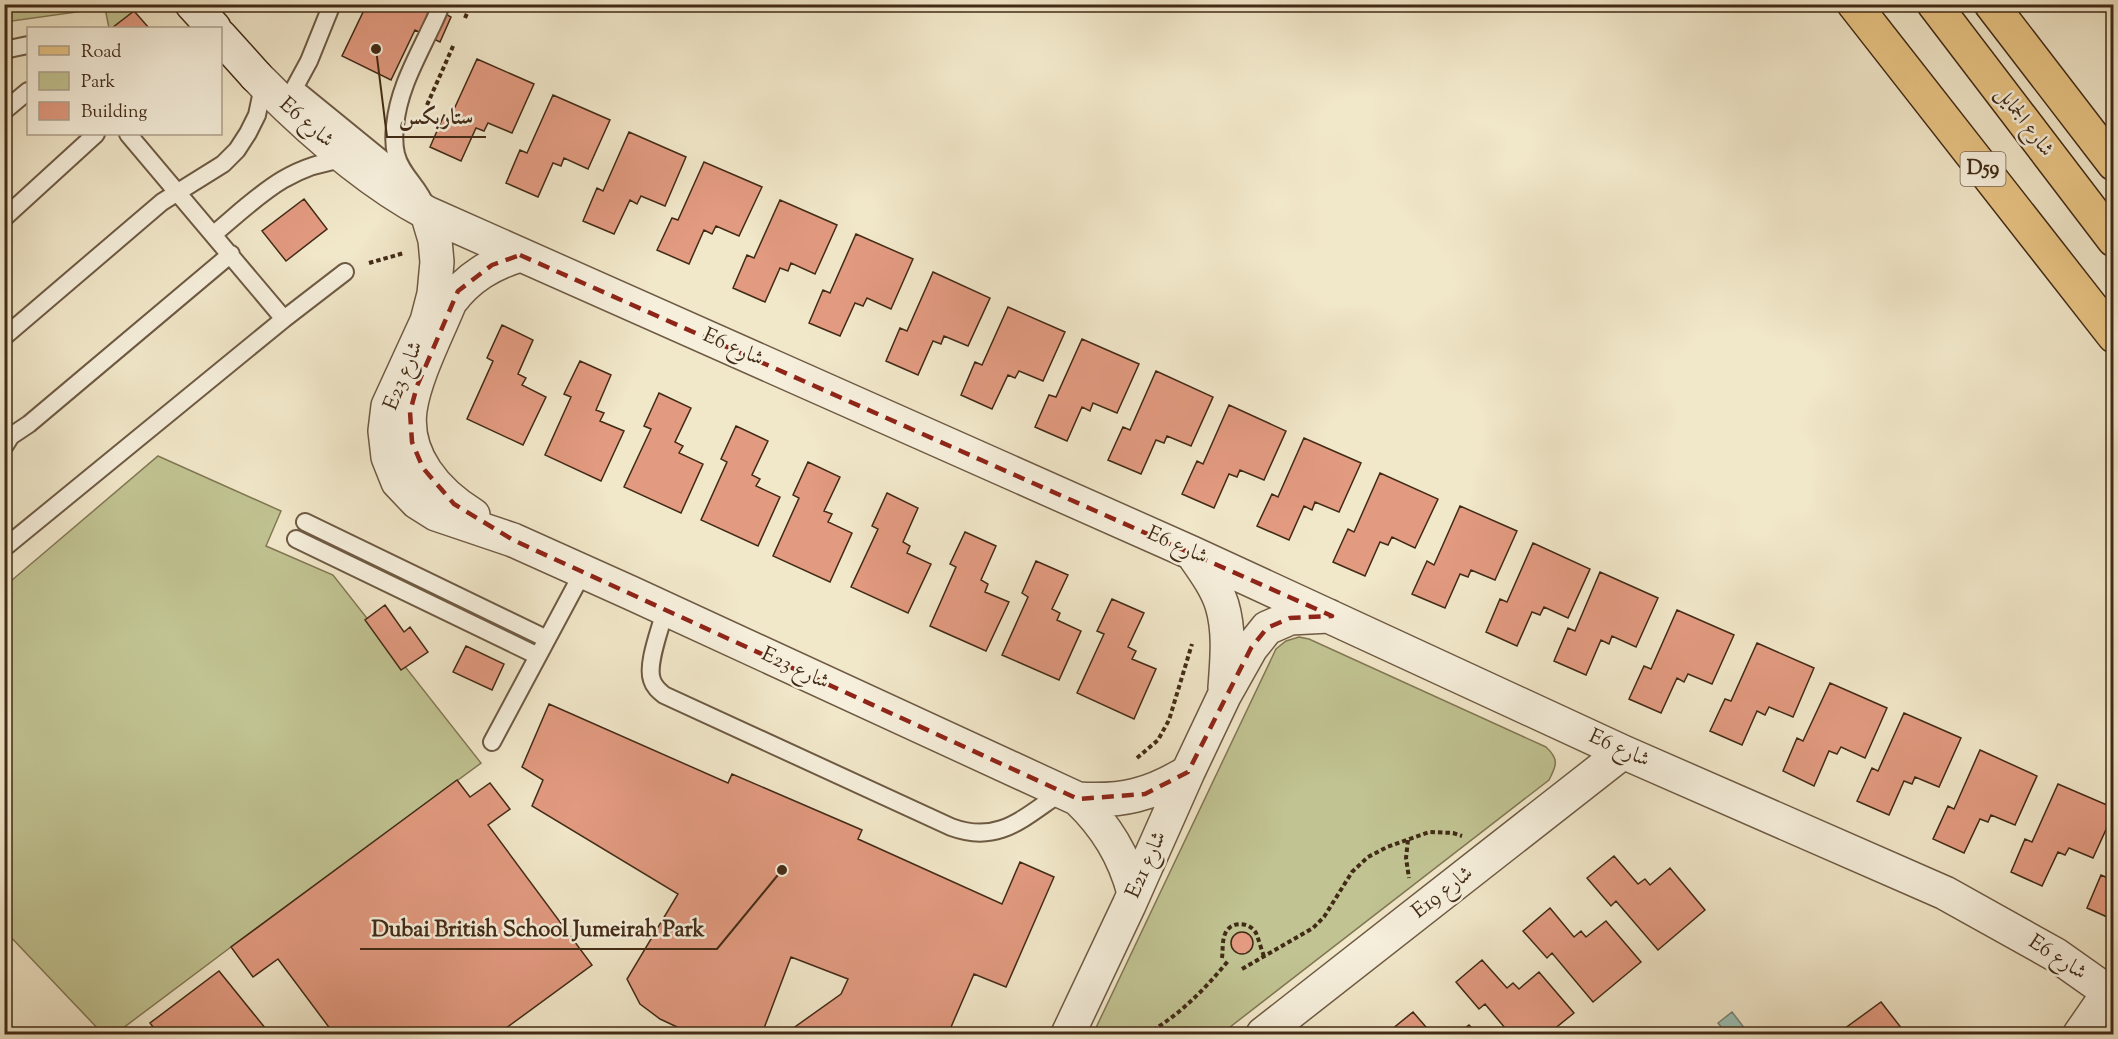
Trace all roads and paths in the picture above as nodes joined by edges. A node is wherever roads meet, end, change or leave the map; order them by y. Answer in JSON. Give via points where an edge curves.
{"nodes":[{"id":1,"x":192,"y":4,"type":"edge"},
{"id":2,"x":332,"y":4,"type":"edge"},
{"id":3,"x":441,"y":4,"type":"edge"},
{"id":4,"x":471,"y":4,"type":"edge"},
{"id":5,"x":1854,"y":4,"type":"edge"},
{"id":6,"x":1935,"y":4,"type":"edge"},
{"id":7,"x":1991,"y":4,"type":"edge"},
{"id":8,"x":462,"y":25,"type":"dead end"},
{"id":9,"x":212,"y":27,"type":"edge"},
{"id":10,"x":458,"y":35,"type":"dead end"},
{"id":11,"x":222,"y":38,"type":"edge"},
{"id":12,"x":27,"y":45,"type":"edge"},
{"id":13,"x":4,"y":50,"type":"edge"},
{"id":14,"x":256,"y":76,"type":"junction"},
{"id":15,"x":27,"y":92,"type":"edge"},
{"id":16,"x":290,"y":96,"type":"junction"},
{"id":17,"x":4,"y":111,"type":"edge"},
{"id":18,"x":422,"y":115,"type":"dead end"},
{"id":19,"x":95,"y":135,"type":"edge"},
{"id":20,"x":129,"y":135,"type":"edge"},
{"id":21,"x":347,"y":159,"type":"junction"},
{"id":22,"x":2114,"y":165,"type":"edge"},
{"id":23,"x":408,"y":180,"type":"junction"},
{"id":24,"x":178,"y":191,"type":"junction"},
{"id":25,"x":427,"y":213,"type":"junction"},
{"id":26,"x":4,"y":218,"type":"edge"},
{"id":27,"x":464,"y":229,"type":"junction"},
{"id":28,"x":214,"y":234,"type":"junction"},
{"id":29,"x":2114,"y":240,"type":"edge"},
{"id":30,"x":231,"y":254,"type":"junction"},
{"id":31,"x":520,"y":255,"type":"junction"},
{"id":32,"x":437,"y":271,"type":"junction"},
{"id":33,"x":345,"y":272,"type":"dead end"},
{"id":34,"x":450,"y":302,"type":"junction"},
{"id":35,"x":284,"y":319,"type":"junction"},
{"id":36,"x":2114,"y":336,"type":"edge"},
{"id":37,"x":4,"y":337,"type":"edge"},
{"id":38,"x":7,"y":437,"type":"edge"},
{"id":39,"x":305,"y":522,"type":"dead end"},
{"id":40,"x":296,"y":539,"type":"dead end"},
{"id":41,"x":513,"y":540,"type":"junction"},
{"id":42,"x":4,"y":548,"type":"edge"},
{"id":43,"x":1192,"y":553,"type":"junction"},
{"id":44,"x":583,"y":572,"type":"junction"},
{"id":45,"x":665,"y":610,"type":"junction"},
{"id":46,"x":1332,"y":616,"type":"junction"},
{"id":47,"x":1194,"y":638,"type":"dead end"},
{"id":48,"x":547,"y":639,"type":"junction"},
{"id":49,"x":538,"y":656,"type":"junction"},
{"id":50,"x":1224,"y":696,"type":"junction"},
{"id":51,"x":492,"y":742,"type":"dead end"},
{"id":52,"x":1623,"y":752,"type":"junction"},
{"id":53,"x":1188,"y":772,"type":"junction"},
{"id":54,"x":1145,"y":794,"type":"junction"},
{"id":55,"x":1070,"y":795,"type":"junction"},
{"id":56,"x":1491,"y":856,"type":"junction"},
{"id":57,"x":1134,"y":893,"type":"junction"},
{"id":58,"x":1264,"y":956,"type":"junction"},
{"id":59,"x":1222,"y":958,"type":"dead end"},
{"id":60,"x":1228,"y":961,"type":"dead end"},
{"id":61,"x":1242,"y":969,"type":"dead end"},
{"id":62,"x":2111,"y":994,"type":"edge"},
{"id":63,"x":1068,"y":1035,"type":"edge"},
{"id":64,"x":1146,"y":1035,"type":"edge"},
{"id":65,"x":1263,"y":1035,"type":"edge"},
{"id":66,"x":2080,"y":1035,"type":"edge"}],
"edges":[{"from":1,"to":9,"type":"street"},
{"from":2,"to":16,"type":"lane"},
{"from":3,"to":23,"type":"lane","via":[[396,109],[395,151]]},
{"from":4,"to":8,"type":"path"},
{"from":5,"to":36,"type":"main road","number":"D59"},
{"from":6,"to":29,"type":"main road","name":"شارع الجمايل"},
{"from":7,"to":22,"type":"main road"},
{"from":10,"to":18,"type":"path"},
{"from":11,"to":14,"type":"street","name":"E6 شارع"},
{"from":12,"to":13,"type":"lane"},
{"from":14,"to":16,"type":"street","name":"E6 شارع"},
{"from":14,"to":24,"type":"lane","via":[[261,96],[256,115],[237,150],[223,164]]},
{"from":15,"to":17,"type":"lane"},
{"from":16,"to":21,"type":"street","name":"E6 شارع"},
{"from":16,"to":23,"type":"lane"},
{"from":19,"to":26,"type":"lane"},
{"from":20,"to":24,"type":"lane"},
{"from":21,"to":25,"type":"street","name":"E6 شارع"},
{"from":21,"to":28,"type":"lane","via":[[316,164],[281,180]]},
{"from":23,"to":25,"type":"lane","via":[[423,198]]},
{"from":24,"to":28,"type":"lane"},
{"from":24,"to":37,"type":"lane"},
{"from":25,"to":27,"type":"street","name":"E6 شارع"},
{"from":25,"to":32,"type":"street","name":"E23 شارع","via":[[435,240]]},
{"from":27,"to":31,"type":"street","name":"E6 شارع"},
{"from":27,"to":32,"type":"street","via":[[446,243]]},
{"from":27,"to":34,"type":"street","via":[[468,248]]},
{"from":28,"to":30,"type":"lane"},
{"from":30,"to":35,"type":"lane"},
{"from":30,"to":38,"type":"lane","via":[[29,424]]},
{"from":31,"to":34,"type":"street","name":"E23 شارع","via":[[479,273]]},
{"from":31,"to":43,"type":"street","name":"E6 شارع"},
{"from":32,"to":41,"type":"street","name":"E23 شارع","via":[[427,321],[388,406],[388,458],[398,482],[426,508]]},
{"from":33,"to":35,"type":"lane"},
{"from":34,"to":41,"type":"street","name":"E23 شارع","via":[[417,386],[410,412],[412,442],[423,468],[454,504]]},
{"from":35,"to":42,"type":"lane"},
{"from":39,"to":48,"type":"lane"},
{"from":40,"to":49,"type":"lane"},
{"from":41,"to":44,"type":"street","name":"E23 شارع"},
{"from":43,"to":46,"type":"street","name":"E6 شارع"},
{"from":43,"to":50,"type":"street","name":"E21 شارع","via":[[1222,604],[1227,632]]},
{"from":44,"to":45,"type":"street","name":"E23 شارع"},
{"from":44,"to":48,"type":"lane"},
{"from":45,"to":55,"type":"street","name":"E23 شارع"},
{"from":45,"to":55,"type":"lane","via":[[651,664],[651,680],[664,695],[919,812],[967,832],[982,834],[999,831]]},
{"from":46,"to":50,"type":"street","name":"E21 شارع","via":[[1290,618],[1268,628],[1251,648]]},
{"from":46,"to":52,"type":"street","name":"E6 شارع"},
{"from":47,"to":54,"type":"path","via":[[1169,720],[1158,740],[1132,763]]},
{"from":48,"to":49,"type":"lane"},
{"from":49,"to":51,"type":"lane"},
{"from":50,"to":53,"type":"street","name":"E21 شارع"},
{"from":52,"to":56,"type":"street","name":"E19 شارع"},
{"from":52,"to":62,"type":"street","name":"E6 شارع","via":[[1945,893],[2056,956]]},
{"from":53,"to":54,"type":"street","name":"E23 شارع"},
{"from":53,"to":57,"type":"street","name":"E21 شارع"},
{"from":54,"to":55,"type":"street","name":"E23 شارع","via":[[1101,800]]},
{"from":55,"to":57,"type":"street","name":"E23 شارع","via":[[1094,814],[1112,839],[1128,870]]},
{"from":56,"to":58,"type":"path","via":[[1474,841],[1452,833],[1429,832],[1387,847],[1352,872],[1313,928]]},
{"from":56,"to":65,"type":"street","name":"E19 شارع"},
{"from":57,"to":63,"type":"street","name":"E21 شارع"},
{"from":58,"to":59,"type":"path","via":[[1255,932],[1240,924],[1232,925],[1226,932]]},
{"from":58,"to":61,"type":"path"},
{"from":60,"to":64,"type":"path","via":[[1182,1010]]},
{"from":62,"to":66,"type":"street"}]}
